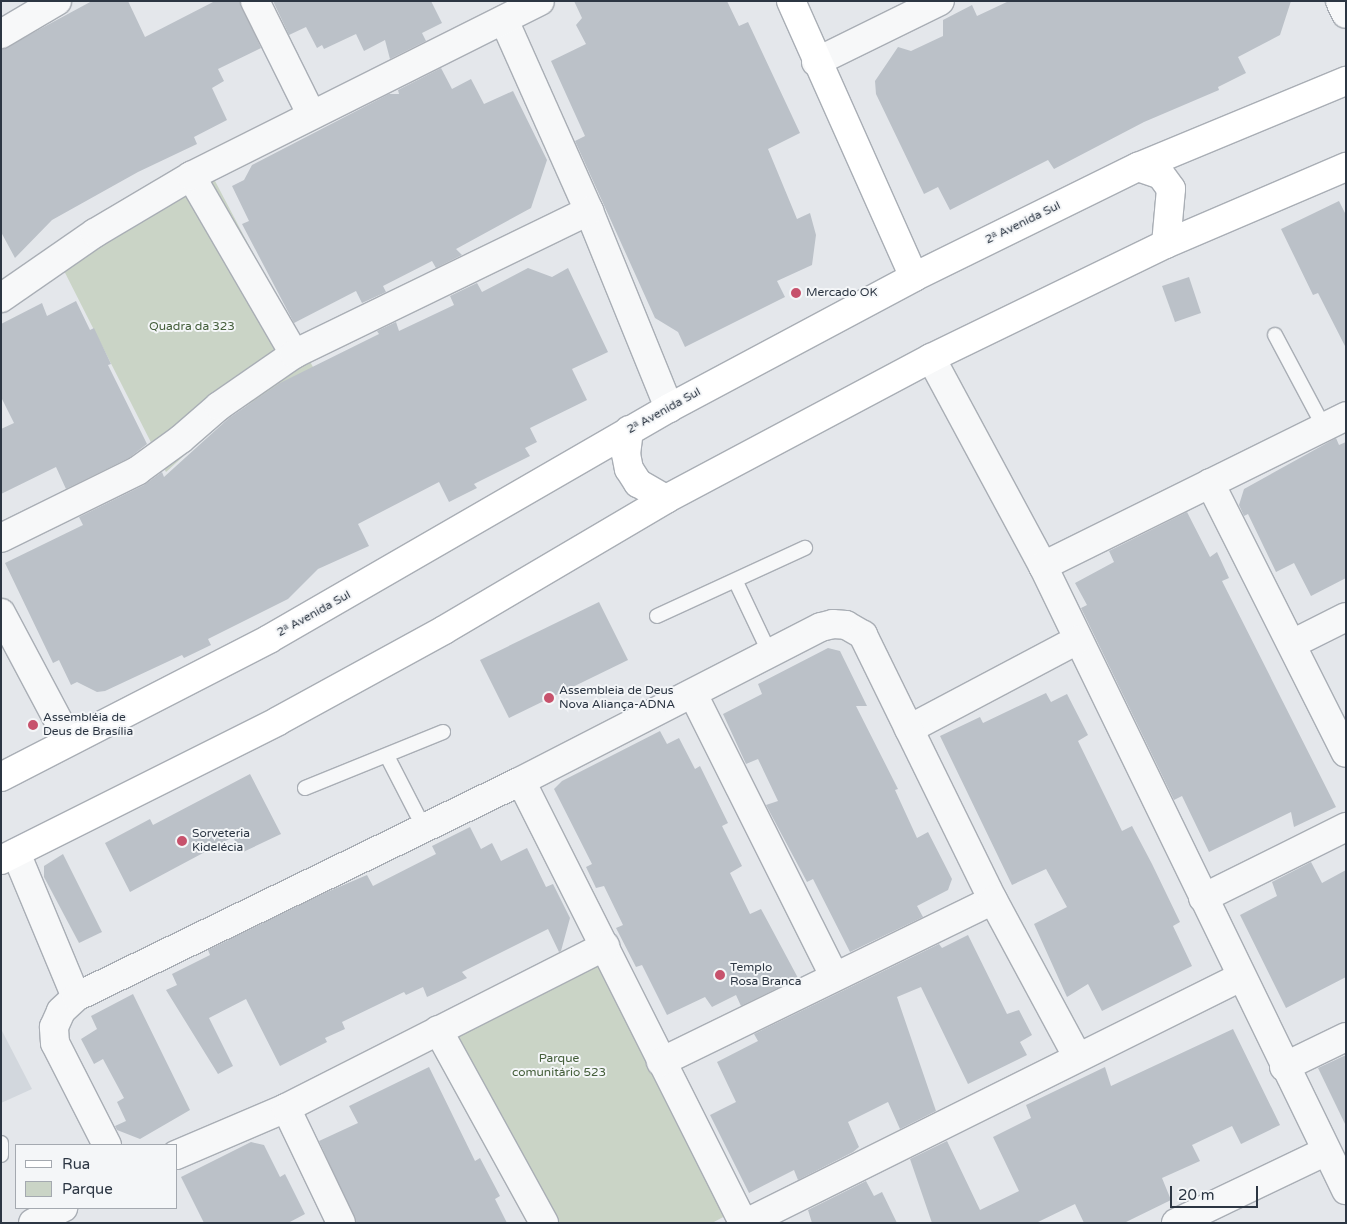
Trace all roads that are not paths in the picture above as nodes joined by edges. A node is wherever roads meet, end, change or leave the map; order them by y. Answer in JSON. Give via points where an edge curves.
{"nodes":[{"id":1,"x":57,"y":1,"type":"edge"},
{"id":2,"x":255,"y":1,"type":"edge"},
{"id":3,"x":540,"y":1,"type":"edge"},
{"id":4,"x":791,"y":1,"type":"edge"},
{"id":5,"x":940,"y":1,"type":"edge"},
{"id":6,"x":1340,"y":1,"type":"edge"},
{"id":7,"x":1346,"y":14,"type":"edge"},
{"id":8,"x":504,"y":20,"type":"junction"},
{"id":9,"x":1,"y":34,"type":"edge"},
{"id":10,"x":816,"y":62,"type":"junction"},
{"id":11,"x":1346,"y":81,"type":"edge"},
{"id":12,"x":311,"y":114,"type":"junction"},
{"id":13,"x":1138,"y":167,"type":"junction"},
{"id":14,"x":1346,"y":167,"type":"edge"},
{"id":15,"x":191,"y":176,"type":"junction"},
{"id":16,"x":588,"y":211,"type":"junction"},
{"id":17,"x":1166,"y":244,"type":"junction"},
{"id":18,"x":914,"y":277,"type":"junction"},
{"id":19,"x":1,"y":298,"type":"edge"},
{"id":20,"x":1275,"y":335,"type":"dead end"},
{"id":21,"x":294,"y":354,"type":"junction"},
{"id":22,"x":931,"y":358,"type":"junction"},
{"id":23,"x":669,"y":408,"type":"junction"},
{"id":24,"x":1335,"y":422,"type":"edge"},
{"id":25,"x":629,"y":430,"type":"junction"},
{"id":26,"x":1210,"y":483,"type":"junction"},
{"id":27,"x":666,"y":500,"type":"junction"},
{"id":28,"x":1,"y":538,"type":"edge"},
{"id":29,"x":805,"y":548,"type":"dead end"},
{"id":30,"x":1043,"y":566,"type":"junction"},
{"id":31,"x":736,"y":582,"type":"junction"},
{"id":32,"x":1,"y":612,"type":"edge"},
{"id":33,"x":657,"y":616,"type":"dead end"},
{"id":34,"x":1346,"y":617,"type":"edge"},
{"id":35,"x":1077,"y":640,"type":"junction"},
{"id":36,"x":1292,"y":644,"type":"junction"},
{"id":37,"x":770,"y":654,"type":"junction"},
{"id":38,"x":693,"y":694,"type":"junction"},
{"id":39,"x":909,"y":729,"type":"junction"},
{"id":40,"x":443,"y":732,"type":"dead end"},
{"id":41,"x":69,"y":741,"type":"junction"},
{"id":42,"x":1346,"y":753,"type":"edge"},
{"id":43,"x":388,"y":756,"type":"junction"},
{"id":44,"x":1,"y":777,"type":"edge"},
{"id":45,"x":521,"y":781,"type":"junction"},
{"id":46,"x":305,"y":788,"type":"dead end"},
{"id":47,"x":1346,"y":827,"type":"edge"},
{"id":48,"x":424,"y":828,"type":"junction"},
{"id":49,"x":9,"y":857,"type":"edge"},
{"id":50,"x":1203,"y":898,"type":"junction"},
{"id":51,"x":993,"y":900,"type":"junction"},
{"id":52,"x":605,"y":946,"type":"junction"},
{"id":53,"x":834,"y":976,"type":"junction"},
{"id":54,"x":1241,"y":977,"type":"junction"},
{"id":55,"x":76,"y":997,"type":"junction"},
{"id":56,"x":438,"y":1030,"type":"junction"},
{"id":57,"x":1346,"y":1037,"type":"edge"},
{"id":58,"x":1077,"y":1056,"type":"junction"},
{"id":59,"x":661,"y":1062,"type":"junction"},
{"id":60,"x":1284,"y":1067,"type":"junction"},
{"id":61,"x":286,"y":1108,"type":"junction"},
{"id":62,"x":1,"y":1143,"type":"edge"},
{"id":63,"x":107,"y":1144,"type":"edge"},
{"id":64,"x":1326,"y":1151,"type":"junction"},
{"id":65,"x":178,"y":1154,"type":"edge"},
{"id":66,"x":1,"y":1155,"type":"edge"},
{"id":67,"x":1346,"y":1190,"type":"edge"},
{"id":68,"x":61,"y":1209,"type":"edge"},
{"id":69,"x":33,"y":1223,"type":"edge"},
{"id":70,"x":341,"y":1223,"type":"edge"},
{"id":71,"x":544,"y":1223,"type":"edge"},
{"id":72,"x":745,"y":1223,"type":"edge"},
{"id":73,"x":1176,"y":1223,"type":"edge"}],
"edges":[{"from":1,"to":9,"type":"street"},
{"from":2,"to":12,"type":"street"},
{"from":3,"to":8,"type":"street"},
{"from":4,"to":10,"type":"street"},
{"from":5,"to":10,"type":"street"},
{"from":6,"to":7,"type":"street"},
{"from":8,"to":12,"type":"street"},
{"from":8,"to":16,"type":"street"},
{"from":10,"to":18,"type":"street"},
{"from":11,"to":13,"type":"street","name":"2ᵃ Avenida Sul"},
{"from":12,"to":15,"type":"street"},
{"from":13,"to":17,"type":"street","via":[[1161,175],[1171,188]]},
{"from":13,"to":18,"type":"street","name":"2ᵃ Avenida Sul"},
{"from":14,"to":17,"type":"street"},
{"from":15,"to":19,"type":"street","via":[[95,232]]},
{"from":15,"to":21,"type":"street"},
{"from":16,"to":21,"type":"street"},
{"from":16,"to":23,"type":"street"},
{"from":17,"to":22,"type":"street"},
{"from":18,"to":23,"type":"street","name":"2ᵃ Avenida Sul"},
{"from":20,"to":24,"type":"lane"},
{"from":21,"to":28,"type":"street","via":[[219,406],[137,471]]},
{"from":22,"to":27,"type":"street"},
{"from":22,"to":30,"type":"street"},
{"from":23,"to":25,"type":"street","name":"2ᵃ Avenida Sul"},
{"from":24,"to":26,"type":"street"},
{"from":25,"to":27,"type":"street","via":[[626,454],[629,469],[638,483]]},
{"from":25,"to":41,"type":"street","name":"2ᵃ Avenida Sul","via":[[269,639]]},
{"from":26,"to":30,"type":"street"},
{"from":26,"to":36,"type":"street"},
{"from":27,"to":49,"type":"street","via":[[444,630],[287,717]]},
{"from":29,"to":31,"type":"lane"},
{"from":30,"to":35,"type":"street"},
{"from":31,"to":33,"type":"lane"},
{"from":31,"to":37,"type":"lane"},
{"from":32,"to":41,"type":"street"},
{"from":34,"to":36,"type":"street"},
{"from":35,"to":39,"type":"street"},
{"from":35,"to":50,"type":"street"},
{"from":36,"to":42,"type":"street"},
{"from":37,"to":38,"type":"street"},
{"from":37,"to":39,"type":"street","via":[[821,627],[846,625],[856,629],[863,635]]},
{"from":38,"to":45,"type":"street"},
{"from":38,"to":53,"type":"street"},
{"from":39,"to":51,"type":"street"},
{"from":40,"to":43,"type":"lane"},
{"from":41,"to":44,"type":"street","name":"2ᵃ Avenida Sul"},
{"from":43,"to":46,"type":"lane"},
{"from":43,"to":48,"type":"lane"},
{"from":45,"to":48,"type":"street"},
{"from":45,"to":52,"type":"street"},
{"from":47,"to":50,"type":"street"},
{"from":48,"to":55,"type":"street"},
{"from":49,"to":55,"type":"street"},
{"from":50,"to":54,"type":"street"},
{"from":51,"to":53,"type":"street"},
{"from":51,"to":58,"type":"street"},
{"from":52,"to":56,"type":"street"},
{"from":52,"to":59,"type":"street"},
{"from":53,"to":59,"type":"street"},
{"from":54,"to":58,"type":"street"},
{"from":54,"to":60,"type":"street"},
{"from":55,"to":63,"type":"street","via":[[61,1011],[54,1027],[54,1043]]},
{"from":56,"to":61,"type":"street"},
{"from":56,"to":71,"type":"street"},
{"from":57,"to":60,"type":"street"},
{"from":58,"to":72,"type":"street"},
{"from":59,"to":72,"type":"street"},
{"from":60,"to":64,"type":"street"},
{"from":61,"to":65,"type":"street"},
{"from":61,"to":70,"type":"street"},
{"from":62,"to":66,"type":"lane"},
{"from":64,"to":67,"type":"street"},
{"from":64,"to":73,"type":"street"},
{"from":68,"to":69,"type":"street"}]}
